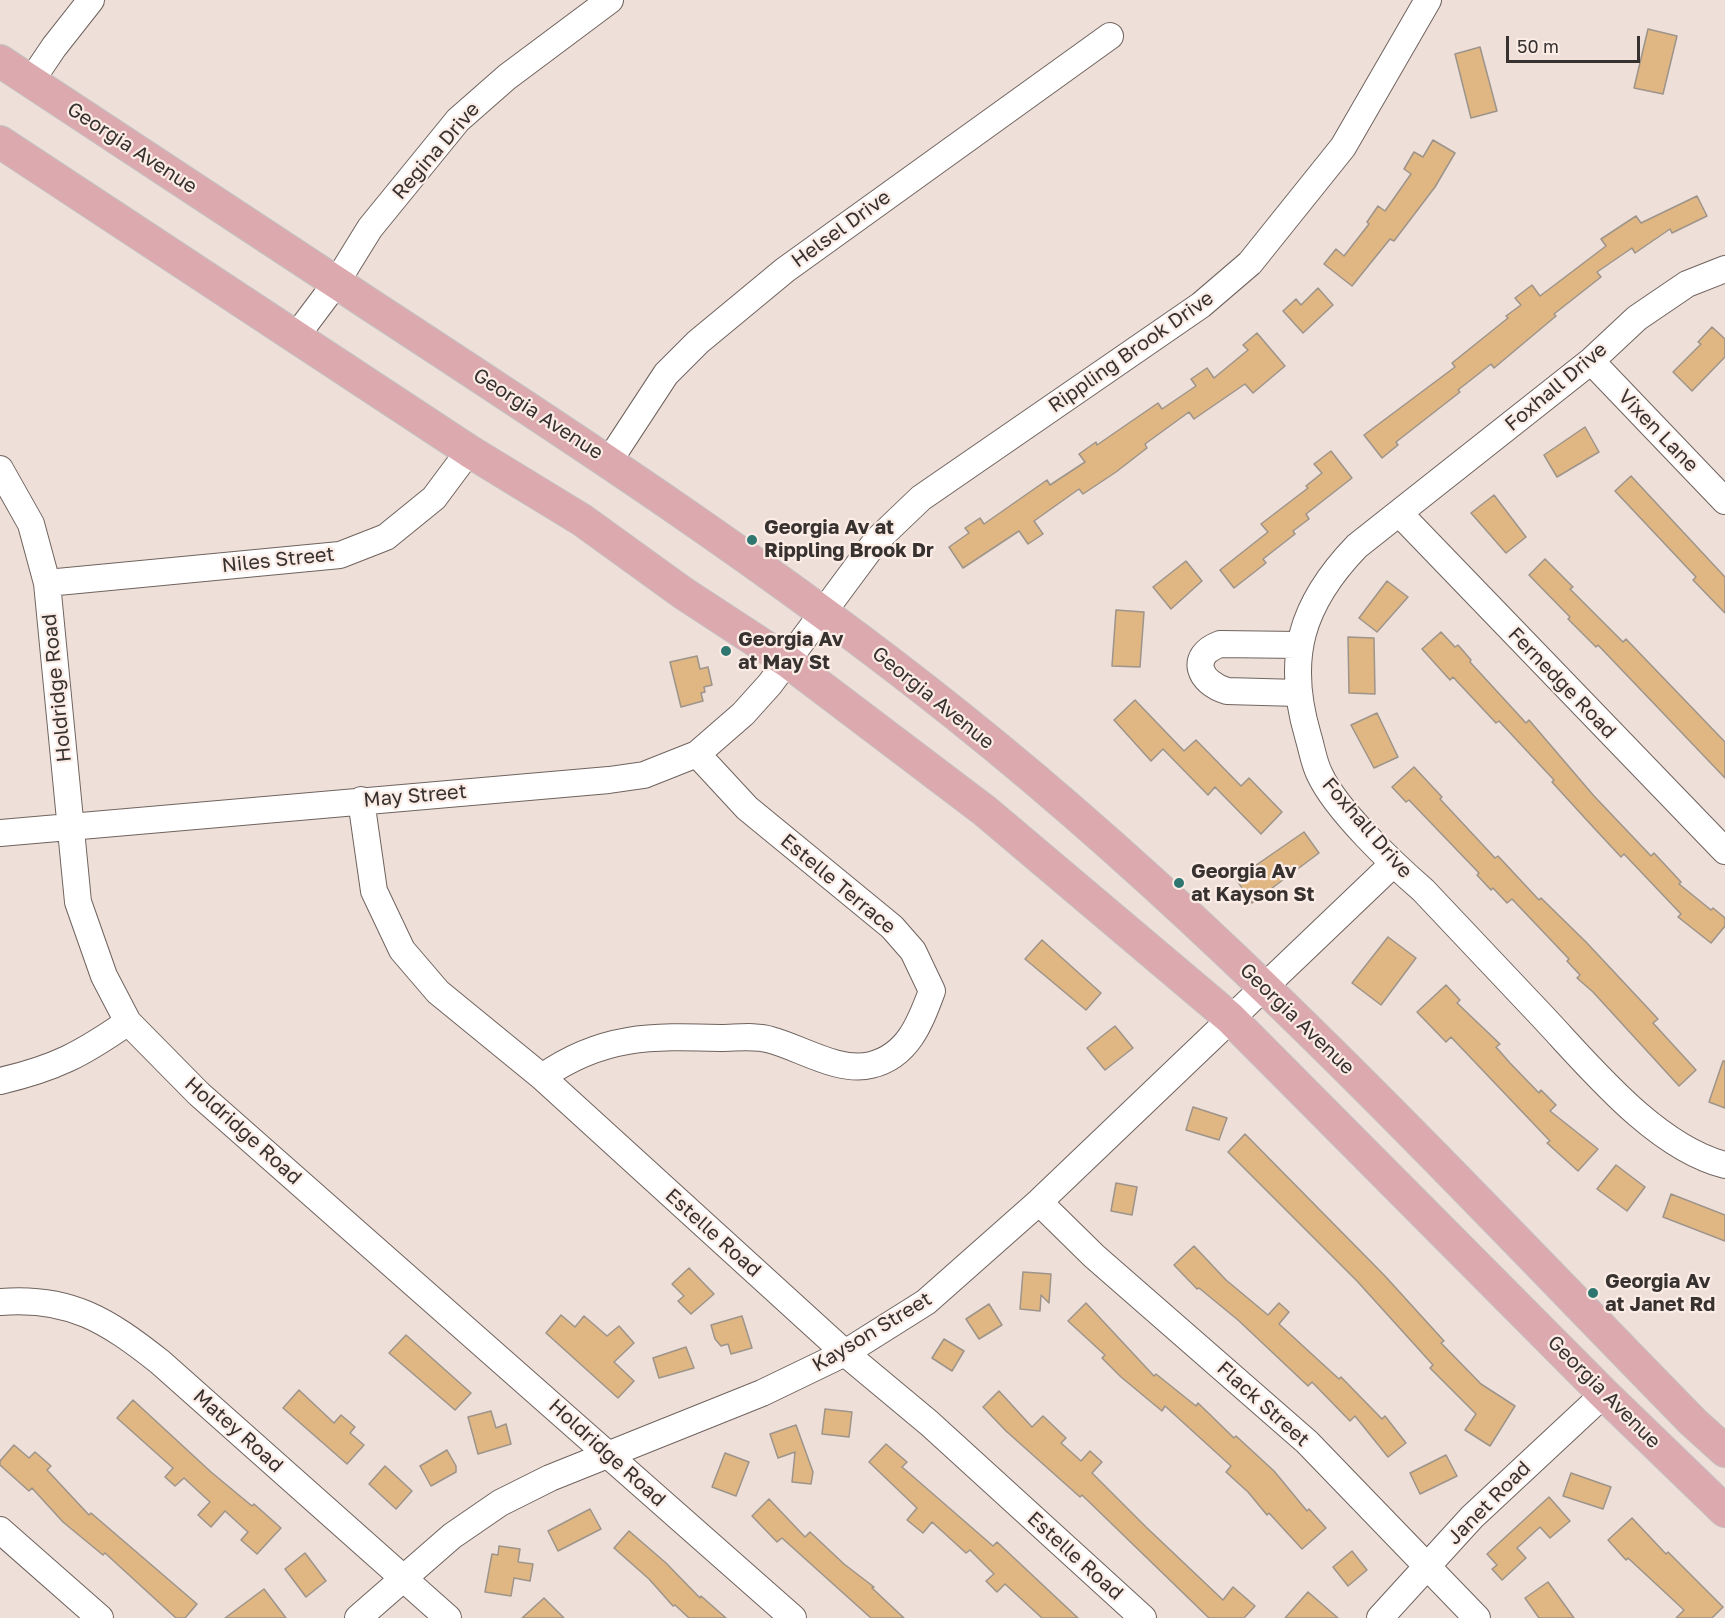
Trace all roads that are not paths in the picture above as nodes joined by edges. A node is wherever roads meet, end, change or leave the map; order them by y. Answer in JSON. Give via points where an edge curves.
{"nodes":[{"id":1,"x":91,"y":0,"type":"edge"},
{"id":2,"x":610,"y":0,"type":"edge"},
{"id":3,"x":1428,"y":0,"type":"edge"},
{"id":4,"x":1110,"y":36,"type":"dead end"},
{"id":5,"x":0,"y":60,"type":"edge"},
{"id":6,"x":31,"y":81,"type":"junction"},
{"id":7,"x":0,"y":142,"type":"edge"},
{"id":8,"x":1725,"y":269,"type":"edge"},
{"id":9,"x":336,"y":283,"type":"junction"},
{"id":10,"x":297,"y":335,"type":"junction"},
{"id":11,"x":1592,"y":361,"type":"junction"},
{"id":12,"x":469,"y":451,"type":"junction"},
{"id":13,"x":609,"y":461,"type":"junction"},
{"id":14,"x":0,"y":469,"type":"edge"},
{"id":15,"x":1725,"y":501,"type":"edge"},
{"id":16,"x":1400,"y":514,"type":"junction"},
{"id":17,"x":47,"y":583,"type":"junction"},
{"id":18,"x":825,"y":612,"type":"junction"},
{"id":19,"x":1298,"y":645,"type":"junction"},
{"id":20,"x":787,"y":661,"type":"junction"},
{"id":21,"x":1298,"y":693,"type":"junction"},
{"id":22,"x":698,"y":754,"type":"junction"},
{"id":23,"x":361,"y":800,"type":"junction"},
{"id":24,"x":70,"y":827,"type":"junction"},
{"id":25,"x":0,"y":833,"type":"edge"},
{"id":26,"x":1725,"y":851,"type":"edge"},
{"id":27,"x":1393,"y":864,"type":"junction"},
{"id":28,"x":1266,"y":987,"type":"junction"},
{"id":29,"x":1230,"y":1018,"type":"junction"},
{"id":30,"x":128,"y":1022,"type":"junction"},
{"id":31,"x":542,"y":1077,"type":"junction"},
{"id":32,"x":0,"y":1081,"type":"edge"},
{"id":33,"x":1725,"y":1165,"type":"edge"},
{"id":34,"x":1039,"y":1202,"type":"junction"},
{"id":35,"x":0,"y":1302,"type":"edge"},
{"id":36,"x":845,"y":1353,"type":"junction"},
{"id":37,"x":1604,"y":1394,"type":"junction"},
{"id":38,"x":1725,"y":1451,"type":"edge"},
{"id":39,"x":609,"y":1456,"type":"junction"},
{"id":40,"x":1725,"y":1511,"type":"edge"},
{"id":41,"x":0,"y":1530,"type":"edge"},
{"id":42,"x":1427,"y":1567,"type":"junction"},
{"id":43,"x":403,"y":1578,"type":"junction"},
{"id":44,"x":99,"y":1618,"type":"edge"},
{"id":45,"x":358,"y":1618,"type":"edge"},
{"id":46,"x":448,"y":1618,"type":"edge"},
{"id":47,"x":793,"y":1618,"type":"edge"},
{"id":48,"x":1143,"y":1618,"type":"edge"},
{"id":49,"x":1380,"y":1618,"type":"edge"},
{"id":50,"x":1476,"y":1618,"type":"edge"}],
"edges":[{"from":1,"to":6,"type":"street"},
{"from":2,"to":9,"type":"street","name":"Regina Drive","via":[[507,77],[458,120],[370,228]]},
{"from":3,"to":18,"type":"street","name":"Rippling Brook Drive","via":[[1343,147],[1250,263],[1201,305],[921,498],[876,541]]},
{"from":4,"to":13,"type":"street","name":"Helsel Drive","via":[[785,270],[698,342],[666,374]]},
{"from":5,"to":6,"type":"main road","name":"Georgia Avenue"},
{"from":6,"to":9,"type":"main road","name":"Georgia Avenue"},
{"from":7,"to":10,"type":"main road","name":"Georgia Avenue"},
{"from":8,"to":11,"type":"street","name":"Foxhall Drive","via":[[1687,284],[1637,318]]},
{"from":9,"to":10,"type":"street","name":"Regina Drive"},
{"from":9,"to":13,"type":"main road","name":"Georgia Avenue"},
{"from":10,"to":12,"type":"main road","name":"Georgia Avenue"},
{"from":11,"to":15,"type":"street","name":"Vixen Lane"},
{"from":11,"to":16,"type":"street","name":"Foxhall Drive"},
{"from":12,"to":17,"type":"street","name":"Niles Street","via":[[434,498],[386,537],[340,555]]},
{"from":12,"to":20,"type":"main road","name":"Georgia Avenue","via":[[582,520]]},
{"from":13,"to":18,"type":"main road","name":"Georgia Avenue"},
{"from":14,"to":17,"type":"street","name":"Holdridge Road","via":[[31,524]]},
{"from":16,"to":19,"type":"street","name":"Foxhall Drive","via":[[1357,546],[1334,570],[1317,597]]},
{"from":16,"to":26,"type":"street","name":"Fernedge Road"},
{"from":17,"to":24,"type":"street","name":"Holdridge Road"},
{"from":18,"to":20,"type":"street","name":"Rippling Brook Drive"},
{"from":18,"to":28,"type":"main road","name":"Georgia Avenue","via":[[961,718],[1125,856]]},
{"from":19,"to":21,"type":"street","name":"Foxhall Drive"},
{"from":19,"to":21,"type":"street","via":[[1220,644],[1209,648],[1201,658],[1200,668],[1209,682],[1227,691]]},
{"from":20,"to":22,"type":"street","name":"May Street","via":[[742,714]]},
{"from":20,"to":29,"type":"main road","name":"Georgia Avenue","via":[[985,811]]},
{"from":21,"to":27,"type":"street","name":"Foxhall Drive","via":[[1320,776]]},
{"from":22,"to":23,"type":"street","name":"May Street","via":[[644,775],[609,780]]},
{"from":22,"to":31,"type":"street","name":"Estelle Terrace","via":[[747,808],[892,927],[913,951],[932,991],[917,1032],[897,1053],[871,1065],[842,1065],[768,1039],[652,1036],[603,1045]]},
{"from":23,"to":24,"type":"street","name":"May Street"},
{"from":23,"to":31,"type":"street","name":"Estelle Road","via":[[374,891],[402,950],[438,992]]},
{"from":24,"to":25,"type":"street","name":"May Street"},
{"from":24,"to":30,"type":"street","name":"Holdridge Road","via":[[78,902],[104,976]]},
{"from":27,"to":28,"type":"street","name":"Kayson Street"},
{"from":27,"to":33,"type":"street","name":"Foxhall Drive","via":[[1423,890],[1605,1082],[1665,1136],[1693,1154]]},
{"from":28,"to":29,"type":"street","name":"Kayson Street"},
{"from":28,"to":38,"type":"main road","name":"Georgia Avenue","via":[[1347,1065],[1684,1414]]},
{"from":29,"to":34,"type":"street","name":"Kayson Street"},
{"from":29,"to":37,"type":"main road","name":"Georgia Avenue"},
{"from":30,"to":32,"type":"street","via":[[86,1051],[55,1065]]},
{"from":30,"to":39,"type":"street","name":"Holdridge Road","via":[[199,1094]]},
{"from":31,"to":36,"type":"street","name":"Estelle Road"},
{"from":34,"to":36,"type":"street","name":"Kayson Street","via":[[926,1302]]},
{"from":34,"to":42,"type":"street","name":"Flack Street","via":[[1094,1256],[1307,1442]]},
{"from":35,"to":43,"type":"street","name":"Matey Road","via":[[27,1300],[85,1312],[118,1329]]},
{"from":36,"to":39,"type":"street","name":"Kayson Street","via":[[762,1393]]},
{"from":36,"to":48,"type":"street","name":"Estelle Road","via":[[929,1422]]},
{"from":37,"to":40,"type":"main road","name":"Georgia Avenue"},
{"from":37,"to":42,"type":"street","name":"Janet Road","via":[[1472,1517]]},
{"from":39,"to":43,"type":"street","name":"Kayson Street","via":[[550,1478],[500,1503],[452,1536]]},
{"from":39,"to":47,"type":"street","name":"Holdridge Road"},
{"from":41,"to":44,"type":"street"},
{"from":42,"to":49,"type":"street","name":"Janet Road"},
{"from":42,"to":50,"type":"street","name":"Flack Street"},
{"from":43,"to":45,"type":"street","name":"Kayson Street"},
{"from":43,"to":46,"type":"street","name":"Matey Road"}]}
